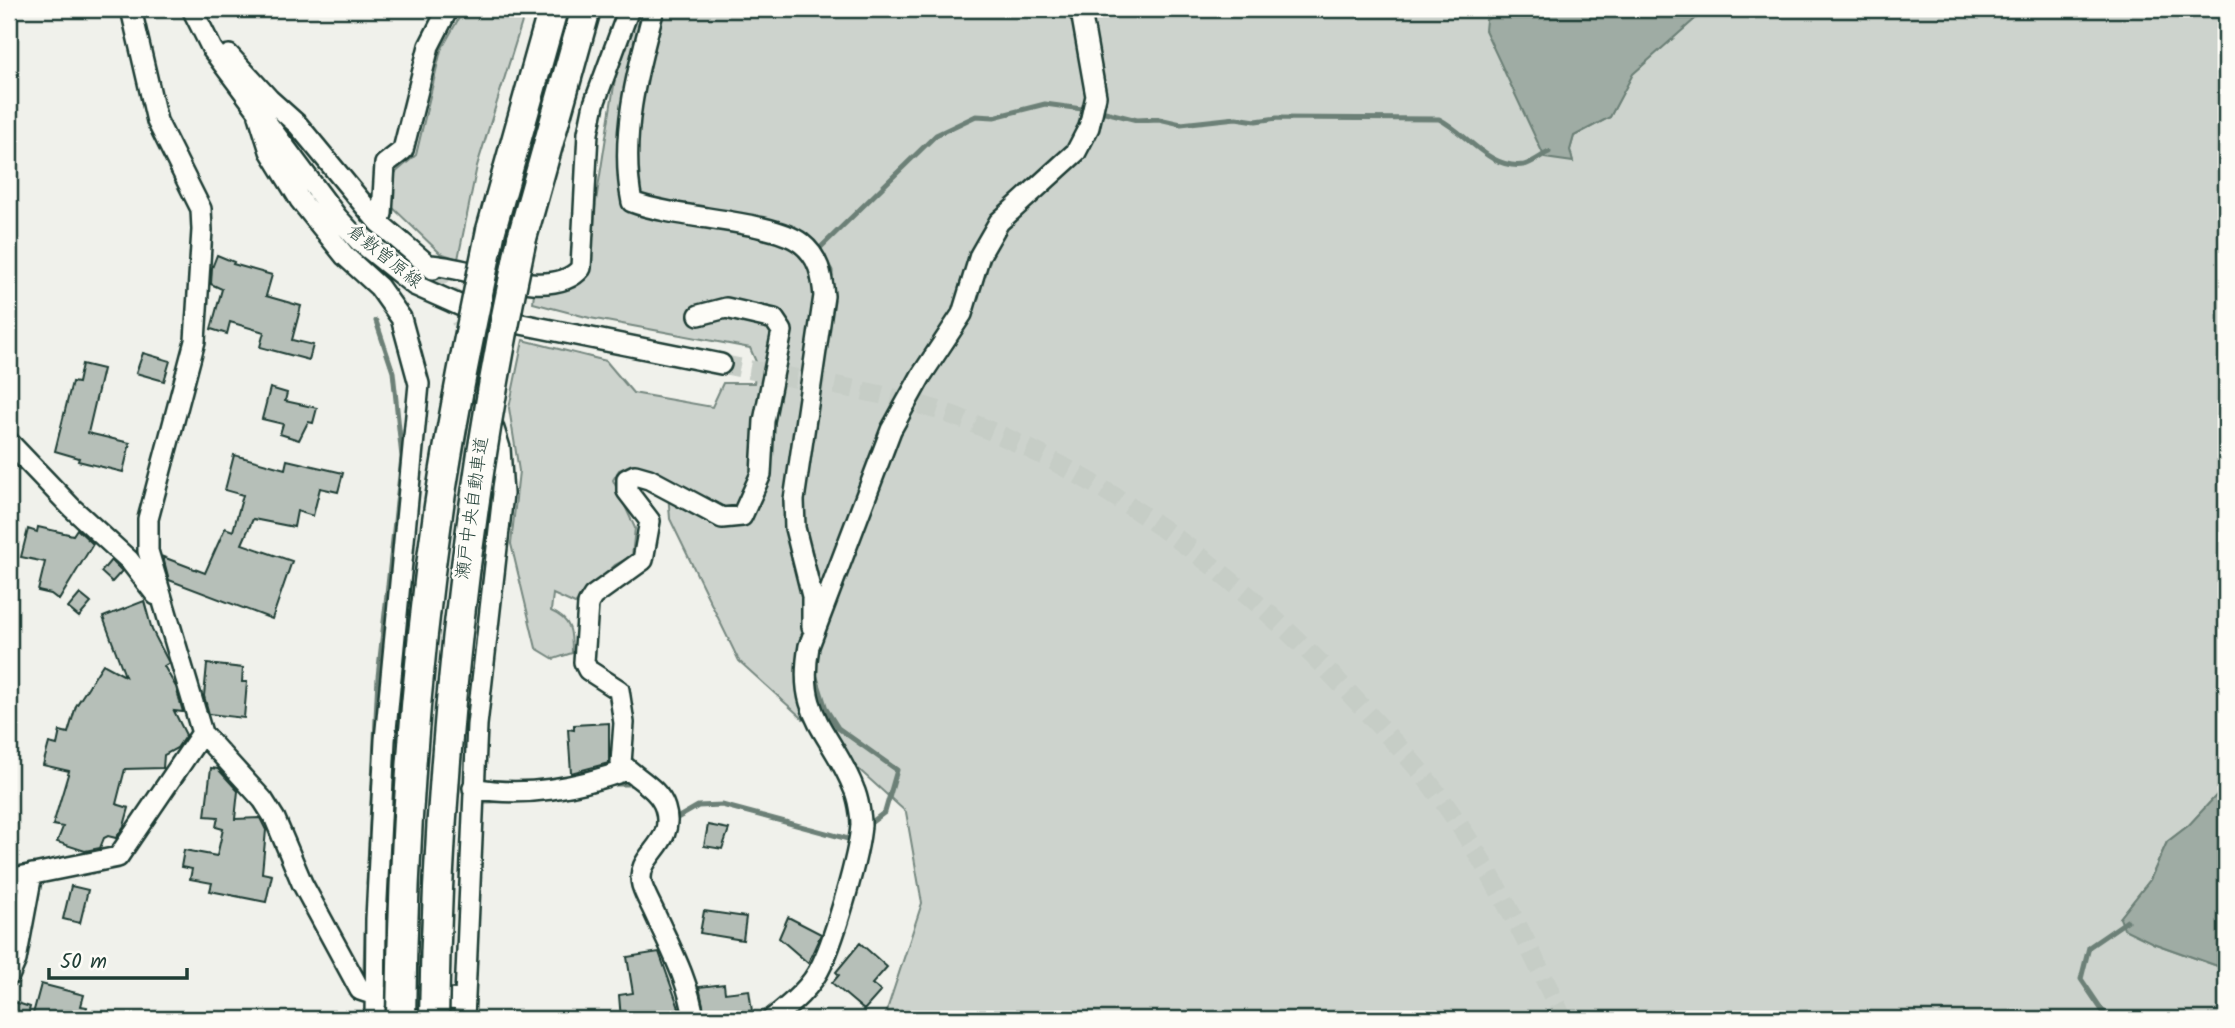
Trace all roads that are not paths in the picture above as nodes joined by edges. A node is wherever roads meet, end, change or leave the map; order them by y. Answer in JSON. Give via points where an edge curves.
{"nodes":[{"id":1,"x":131,"y":9,"type":"edge"},
{"id":2,"x":449,"y":9,"type":"edge"},
{"id":3,"x":553,"y":9,"type":"edge"},
{"id":4,"x":586,"y":9,"type":"edge"},
{"id":5,"x":629,"y":9,"type":"edge"},
{"id":6,"x":654,"y":9,"type":"edge"},
{"id":7,"x":1077,"y":9,"type":"edge"},
{"id":8,"x":194,"y":13,"type":"edge"},
{"id":9,"x":259,"y":116,"type":"junction"},
{"id":10,"x":376,"y":219,"type":"junction"},
{"id":11,"x":699,"y":315,"type":"dead end"},
{"id":12,"x":461,"y":323,"type":"tunnel mouth"},
{"id":13,"x":721,"y":364,"type":"tunnel mouth"},
{"id":14,"x":9,"y":442,"type":"edge"},
{"id":15,"x":161,"y":601,"type":"junction"},
{"id":16,"x":813,"y":635,"type":"junction"},
{"id":17,"x":202,"y":733,"type":"junction"},
{"id":18,"x":627,"y":770,"type":"junction"},
{"id":19,"x":473,"y":789,"type":"junction"},
{"id":20,"x":32,"y":874,"type":"junction"},
{"id":21,"x":9,"y":879,"type":"edge"},
{"id":22,"x":9,"y":976,"type":"edge"},
{"id":23,"x":375,"y":995,"type":"junction"},
{"id":24,"x":464,"y":1010,"type":"edge"},
{"id":25,"x":375,"y":1019,"type":"edge"},
{"id":26,"x":401,"y":1019,"type":"edge"},
{"id":27,"x":434,"y":1019,"type":"edge"},
{"id":28,"x":694,"y":1019,"type":"edge"},
{"id":29,"x":772,"y":1019,"type":"edge"}],
"edges":[{"from":1,"to":15,"type":"street","via":[[157,121],[201,209],[195,341],[148,519],[148,551]]},
{"from":2,"to":10,"type":"street","via":[[429,47],[404,150],[384,172],[382,214]]},
{"from":3,"to":26,"type":"highway","name":"瀬戸中央自動車道","bridge":true,"via":[[491,230],[439,507],[408,838]]},
{"from":4,"to":27,"type":"highway","name":"瀬戸中央自動車道","bridge":true,"via":[[522,238],[492,380],[455,646],[439,839]]},
{"from":5,"to":10,"type":"street","via":[[594,104],[588,133],[581,268],[569,278],[540,285],[432,267]]},
{"from":6,"to":16,"type":"street","via":[[634,89],[626,171],[632,202],[655,211],[782,233],[801,243],[822,273],[824,296],[794,500],[795,528],[812,596]]},
{"from":7,"to":16,"type":"street","via":[[1096,96],[1089,127],[1076,152],[999,222],[980,255],[962,314],[891,430]]},
{"from":8,"to":9,"type":"street","name":"倉敷曽原線","via":[[212,49]]},
{"from":8,"to":10,"type":"street","via":[[269,99],[298,125]]},
{"from":9,"to":13,"type":"street","name":"倉敷曽原線","via":[[359,241],[414,285],[486,317]]},
{"from":9,"to":23,"type":"street","via":[[270,151],[306,209],[345,256],[379,287],[401,318],[419,384],[385,740]]},
{"from":11,"to":18,"type":"street","via":[[726,308],[774,319],[782,331],[764,421],[761,474],[742,516],[733,519],[722,518],[649,479],[635,475],[627,479],[627,491],[650,521],[643,560],[588,604],[584,662],[588,670],[619,690],[624,723],[621,763]]},
{"from":12,"to":19,"type":"street","via":[[500,448],[503,494]]},
{"from":14,"to":15,"type":"street","via":[[129,559]]},
{"from":15,"to":17,"type":"street"},
{"from":16,"to":29,"type":"street","via":[[805,671],[808,701],[854,789],[861,824],[822,965],[800,997]]},
{"from":17,"to":20,"type":"street","via":[[118,857]]},
{"from":17,"to":23,"type":"street","via":[[263,800],[360,990]]},
{"from":18,"to":19,"type":"street","via":[[553,789]]},
{"from":18,"to":28,"type":"street","via":[[653,789],[664,804],[669,825],[649,855],[641,883],[690,993]]},
{"from":19,"to":24,"type":"street"},
{"from":20,"to":21,"type":"street"},
{"from":20,"to":22,"type":"street"},
{"from":23,"to":24,"type":"street"},
{"from":23,"to":25,"type":"street"}]}
